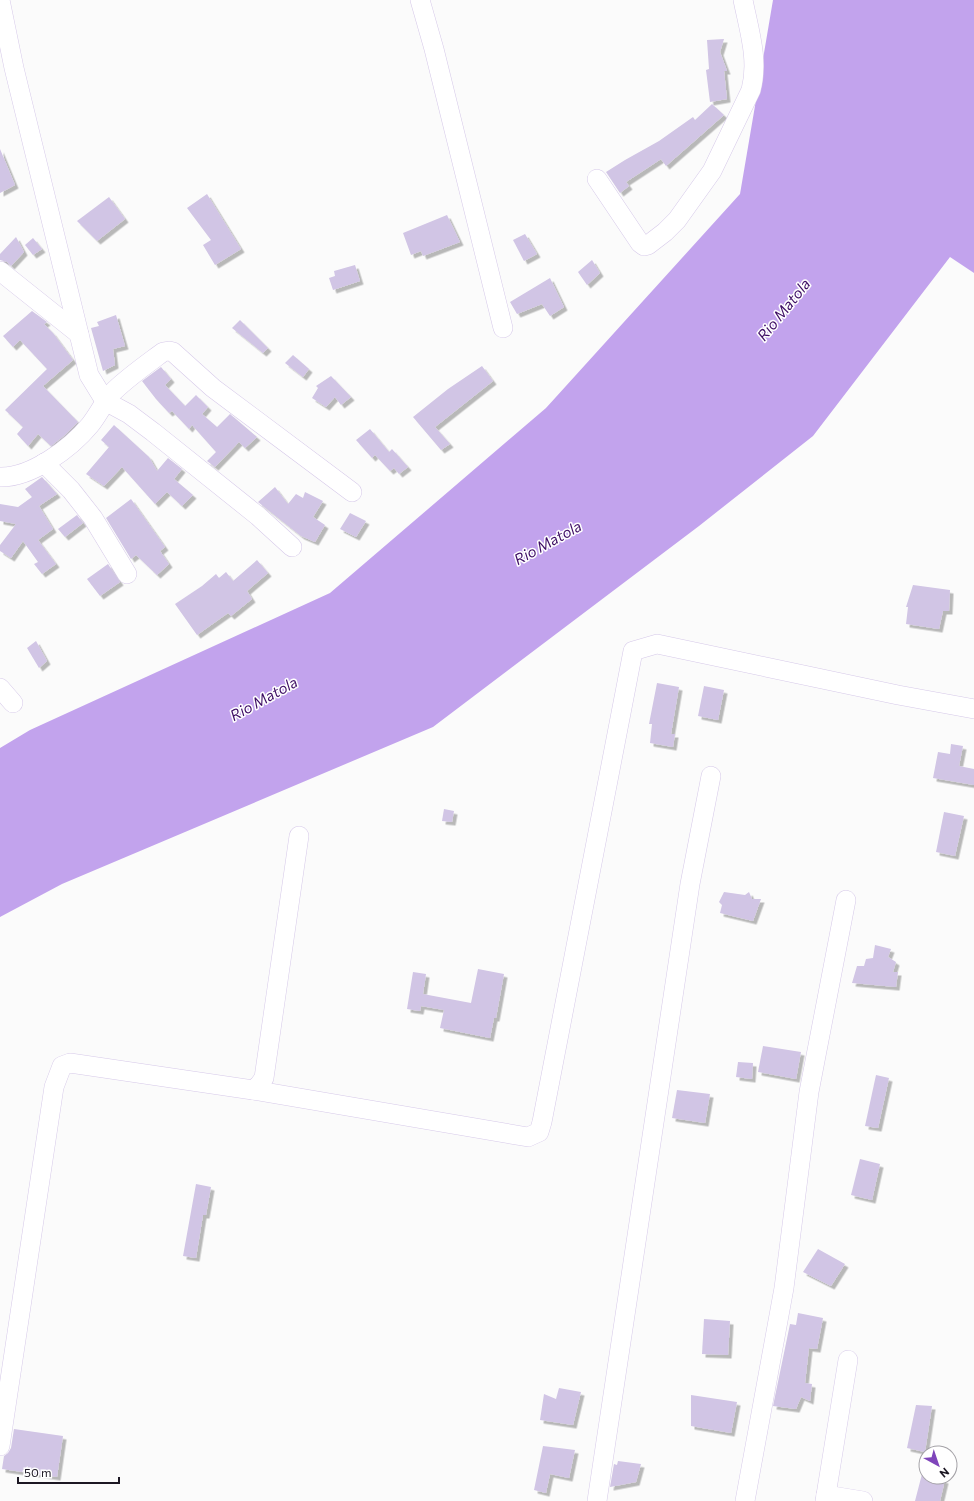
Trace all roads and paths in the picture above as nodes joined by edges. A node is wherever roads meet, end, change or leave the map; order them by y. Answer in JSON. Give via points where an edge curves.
{"nodes":[{"id":1,"x":0,"y":0,"type":"edge"},
{"id":2,"x":420,"y":0,"type":"edge"},
{"id":3,"x":743,"y":0,"type":"edge"},
{"id":4,"x":597,"y":179,"type":"dead end"},
{"id":5,"x":0,"y":271,"type":"edge"},
{"id":6,"x":503,"y":328,"type":"dead end"},
{"id":7,"x":79,"y":334,"type":"junction"},
{"id":8,"x":105,"y":401,"type":"junction"},
{"id":9,"x":44,"y":463,"type":"junction"},
{"id":10,"x":0,"y":477,"type":"edge"},
{"id":11,"x":352,"y":492,"type":"dead end"},
{"id":12,"x":292,"y":546,"type":"dead end"},
{"id":13,"x":127,"y":574,"type":"dead end"},
{"id":14,"x":0,"y":688,"type":"edge"},
{"id":15,"x":13,"y":703,"type":"dead end"},
{"id":16,"x":974,"y":709,"type":"edge"},
{"id":17,"x":711,"y":776,"type":"dead end"},
{"id":18,"x":299,"y":836,"type":"dead end"},
{"id":19,"x":846,"y":900,"type":"dead end"},
{"id":20,"x":253,"y":1090,"type":"junction"},
{"id":21,"x":848,"y":1360,"type":"dead end"},
{"id":22,"x":0,"y":1446,"type":"edge"},
{"id":23,"x":826,"y":1498,"type":"edge"},
{"id":24,"x":597,"y":1501,"type":"edge"},
{"id":25,"x":745,"y":1501,"type":"edge"},
{"id":26,"x":863,"y":1501,"type":"edge"}],
"edges":[{"from":1,"to":7,"type":"street","via":[[14,68]]},
{"from":2,"to":6,"type":"street"},
{"from":3,"to":4,"type":"street","via":[[755,59],[751,90],[712,171],[677,220],[644,246]]},
{"from":5,"to":7,"type":"street"},
{"from":7,"to":8,"type":"street","via":[[89,375]]},
{"from":8,"to":9,"type":"street","via":[[90,425],[75,440]]},
{"from":8,"to":11,"type":"street","via":[[163,352],[173,352],[213,388]]},
{"from":8,"to":12,"type":"street","via":[[129,414]]},
{"from":9,"to":10,"type":"street","via":[[18,475]]},
{"from":9,"to":13,"type":"street","via":[[71,490],[93,518]]},
{"from":14,"to":15,"type":"street"},
{"from":16,"to":20,"type":"street","via":[[657,644],[633,651],[539,1132],[528,1136]]},
{"from":17,"to":24,"type":"street","via":[[690,884]]},
{"from":18,"to":20,"type":"street","via":[[264,1078]]},
{"from":19,"to":25,"type":"street","via":[[809,1092],[784,1288]]},
{"from":20,"to":22,"type":"street","via":[[70,1062],[62,1066],[54,1087]]},
{"from":21,"to":23,"type":"street"},
{"from":23,"to":26,"type":"street"}]}
